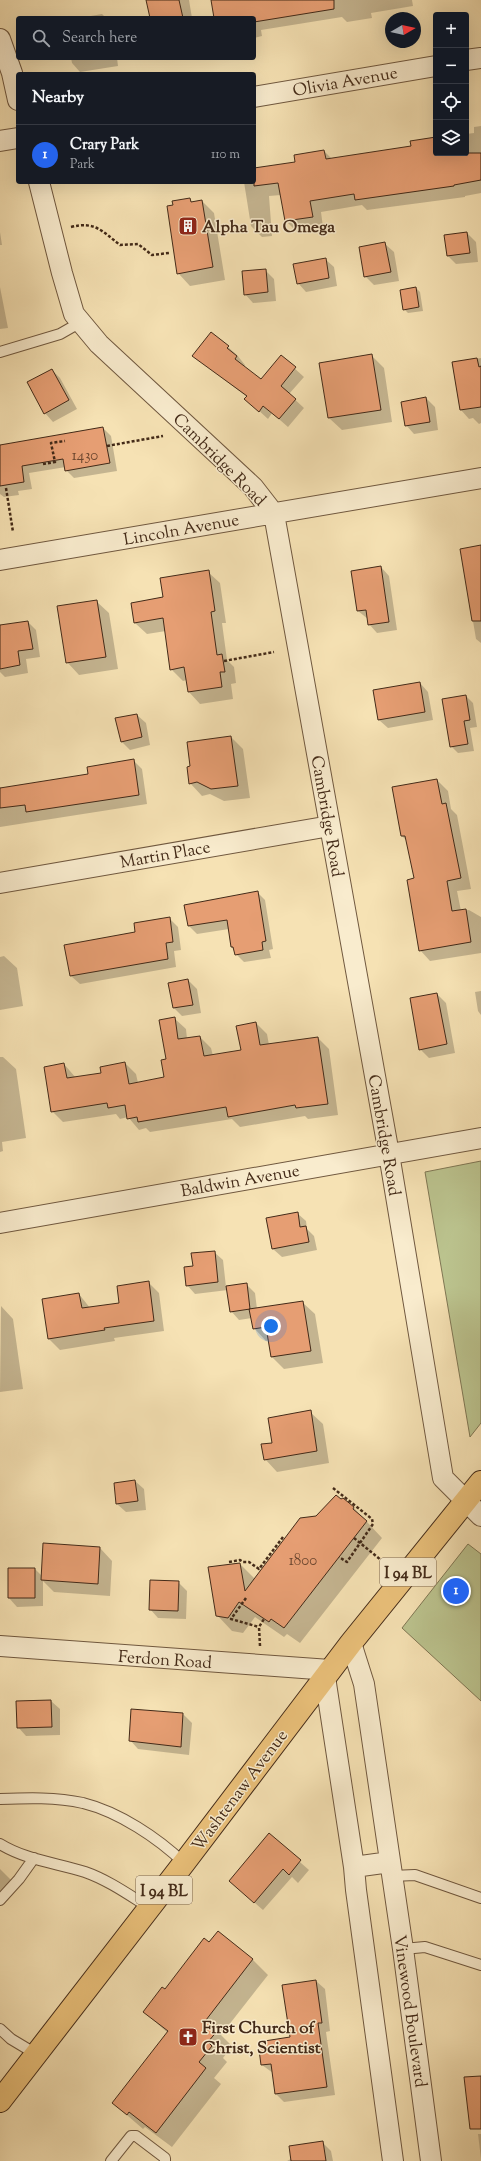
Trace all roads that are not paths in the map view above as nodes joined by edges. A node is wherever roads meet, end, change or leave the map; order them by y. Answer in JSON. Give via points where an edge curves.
{"nodes":[{"id":1,"x":0,"y":39,"type":"edge"},
{"id":2,"x":481,"y":58,"type":"edge"},
{"id":3,"x":469,"y":60,"type":"edge"},
{"id":4,"x":433,"y":67,"type":"edge"},
{"id":5,"x":16,"y":91,"type":"edge"},
{"id":6,"x":256,"y":97,"type":"edge"},
{"id":7,"x":16,"y":138,"type":"edge"},
{"id":8,"x":0,"y":141,"type":"edge"},
{"id":9,"x":40,"y":184,"type":"edge"},
{"id":10,"x":81,"y":322,"type":"junction"},
{"id":11,"x":0,"y":352,"type":"edge"},
{"id":12,"x":481,"y":478,"type":"edge"},
{"id":13,"x":274,"y":514,"type":"junction"},
{"id":14,"x":0,"y":560,"type":"edge"},
{"id":15,"x":330,"y":826,"type":"junction"},
{"id":16,"x":0,"y":883,"type":"edge"},
{"id":17,"x":481,"y":1138,"type":"edge"},
{"id":18,"x":389,"y":1154,"type":"junction"},
{"id":19,"x":0,"y":1223,"type":"edge"},
{"id":20,"x":481,"y":1482,"type":"edge"},
{"id":21,"x":473,"y":1509,"type":"edge"},
{"id":22,"x":351,"y":1643,"type":"junction"},
{"id":23,"x":0,"y":1646,"type":"edge"},
{"id":24,"x":327,"y":1674,"type":"junction"},
{"id":25,"x":0,"y":1799,"type":"edge"},
{"id":26,"x":0,"y":1844,"type":"edge"},
{"id":27,"x":34,"y":1858,"type":"junction"},
{"id":28,"x":184,"y":1863,"type":"junction"},
{"id":29,"x":354,"y":1867,"type":"junction"},
{"id":30,"x":391,"y":1869,"type":"junction"},
{"id":31,"x":481,"y":1898,"type":"edge"},
{"id":32,"x":0,"y":1900,"type":"edge"},
{"id":33,"x":150,"y":1908,"type":"junction"},
{"id":34,"x":403,"y":1949,"type":"junction"},
{"id":35,"x":481,"y":1964,"type":"edge"},
{"id":36,"x":0,"y":2029,"type":"edge"},
{"id":37,"x":36,"y":2054,"type":"junction"},
{"id":38,"x":0,"y":2101,"type":"edge"},
{"id":39,"x":111,"y":2161,"type":"edge"},
{"id":40,"x":165,"y":2161,"type":"edge"},
{"id":41,"x":393,"y":2161,"type":"edge"},
{"id":42,"x":430,"y":2161,"type":"edge"}],
"edges":[{"from":1,"to":5,"type":"street"},
{"from":2,"to":3,"type":"street"},
{"from":4,"to":6,"type":"street","name":"Olivia Avenue"},
{"from":7,"to":8,"type":"street"},
{"from":9,"to":10,"type":"street","name":"Cambridge Road","via":[[70,301],[74,314]]},
{"from":10,"to":11,"type":"lane","via":[[60,334]]},
{"from":10,"to":13,"type":"street","name":"Cambridge Road","via":[[99,344],[253,487]]},
{"from":12,"to":13,"type":"street","name":"Lincoln Avenue"},
{"from":13,"to":14,"type":"street","name":"Lincoln Avenue"},
{"from":13,"to":15,"type":"street","name":"Cambridge Road"},
{"from":15,"to":16,"type":"street","name":"Martin Place"},
{"from":15,"to":18,"type":"street","name":"Cambridge Road"},
{"from":17,"to":18,"type":"street","name":"Baldwin Avenue"},
{"from":18,"to":19,"type":"street","name":"Baldwin Avenue"},
{"from":18,"to":21,"type":"street","name":"Cambridge Road","via":[[443,1478]]},
{"from":20,"to":21,"type":"main road","name":"Washtenaw Avenue","number":"I 94 BL"},
{"from":21,"to":22,"type":"main road","name":"Washtenaw Avenue","number":"I 94 BL"},
{"from":22,"to":24,"type":"main road","name":"Washtenaw Avenue","number":"I 94 BL"},
{"from":22,"to":30,"type":"street","name":"Vinewood Boulevard","via":[[364,1684]]},
{"from":23,"to":24,"type":"street","name":"Ferdon Road"},
{"from":24,"to":28,"type":"main road","name":"Washtenaw Avenue","number":"I 94 BL"},
{"from":24,"to":29,"type":"street"},
{"from":25,"to":28,"type":"lane","via":[[60,1800],[82,1803],[108,1812],[163,1843]]},
{"from":26,"to":27,"type":"lane"},
{"from":27,"to":32,"type":"lane"},
{"from":27,"to":33,"type":"lane","via":[[85,1872]]},
{"from":28,"to":33,"type":"main road","name":"Washtenaw Avenue","number":"I 94 BL"},
{"from":29,"to":30,"type":"street"},
{"from":29,"to":41,"type":"street"},
{"from":30,"to":31,"type":"lane"},
{"from":30,"to":34,"type":"street","name":"Vinewood Boulevard"},
{"from":33,"to":37,"type":"main road","name":"Washtenaw Avenue","number":"I 94 BL"},
{"from":34,"to":35,"type":"lane","via":[[425,1946]]},
{"from":34,"to":42,"type":"street","name":"Vinewood Boulevard"},
{"from":36,"to":37,"type":"lane"},
{"from":37,"to":38,"type":"main road","name":"Washtenaw Avenue","number":"I 94 BL"},
{"from":39,"to":40,"type":"lane","via":[[131,2136],[136,2136],[165,2158]]}]}
